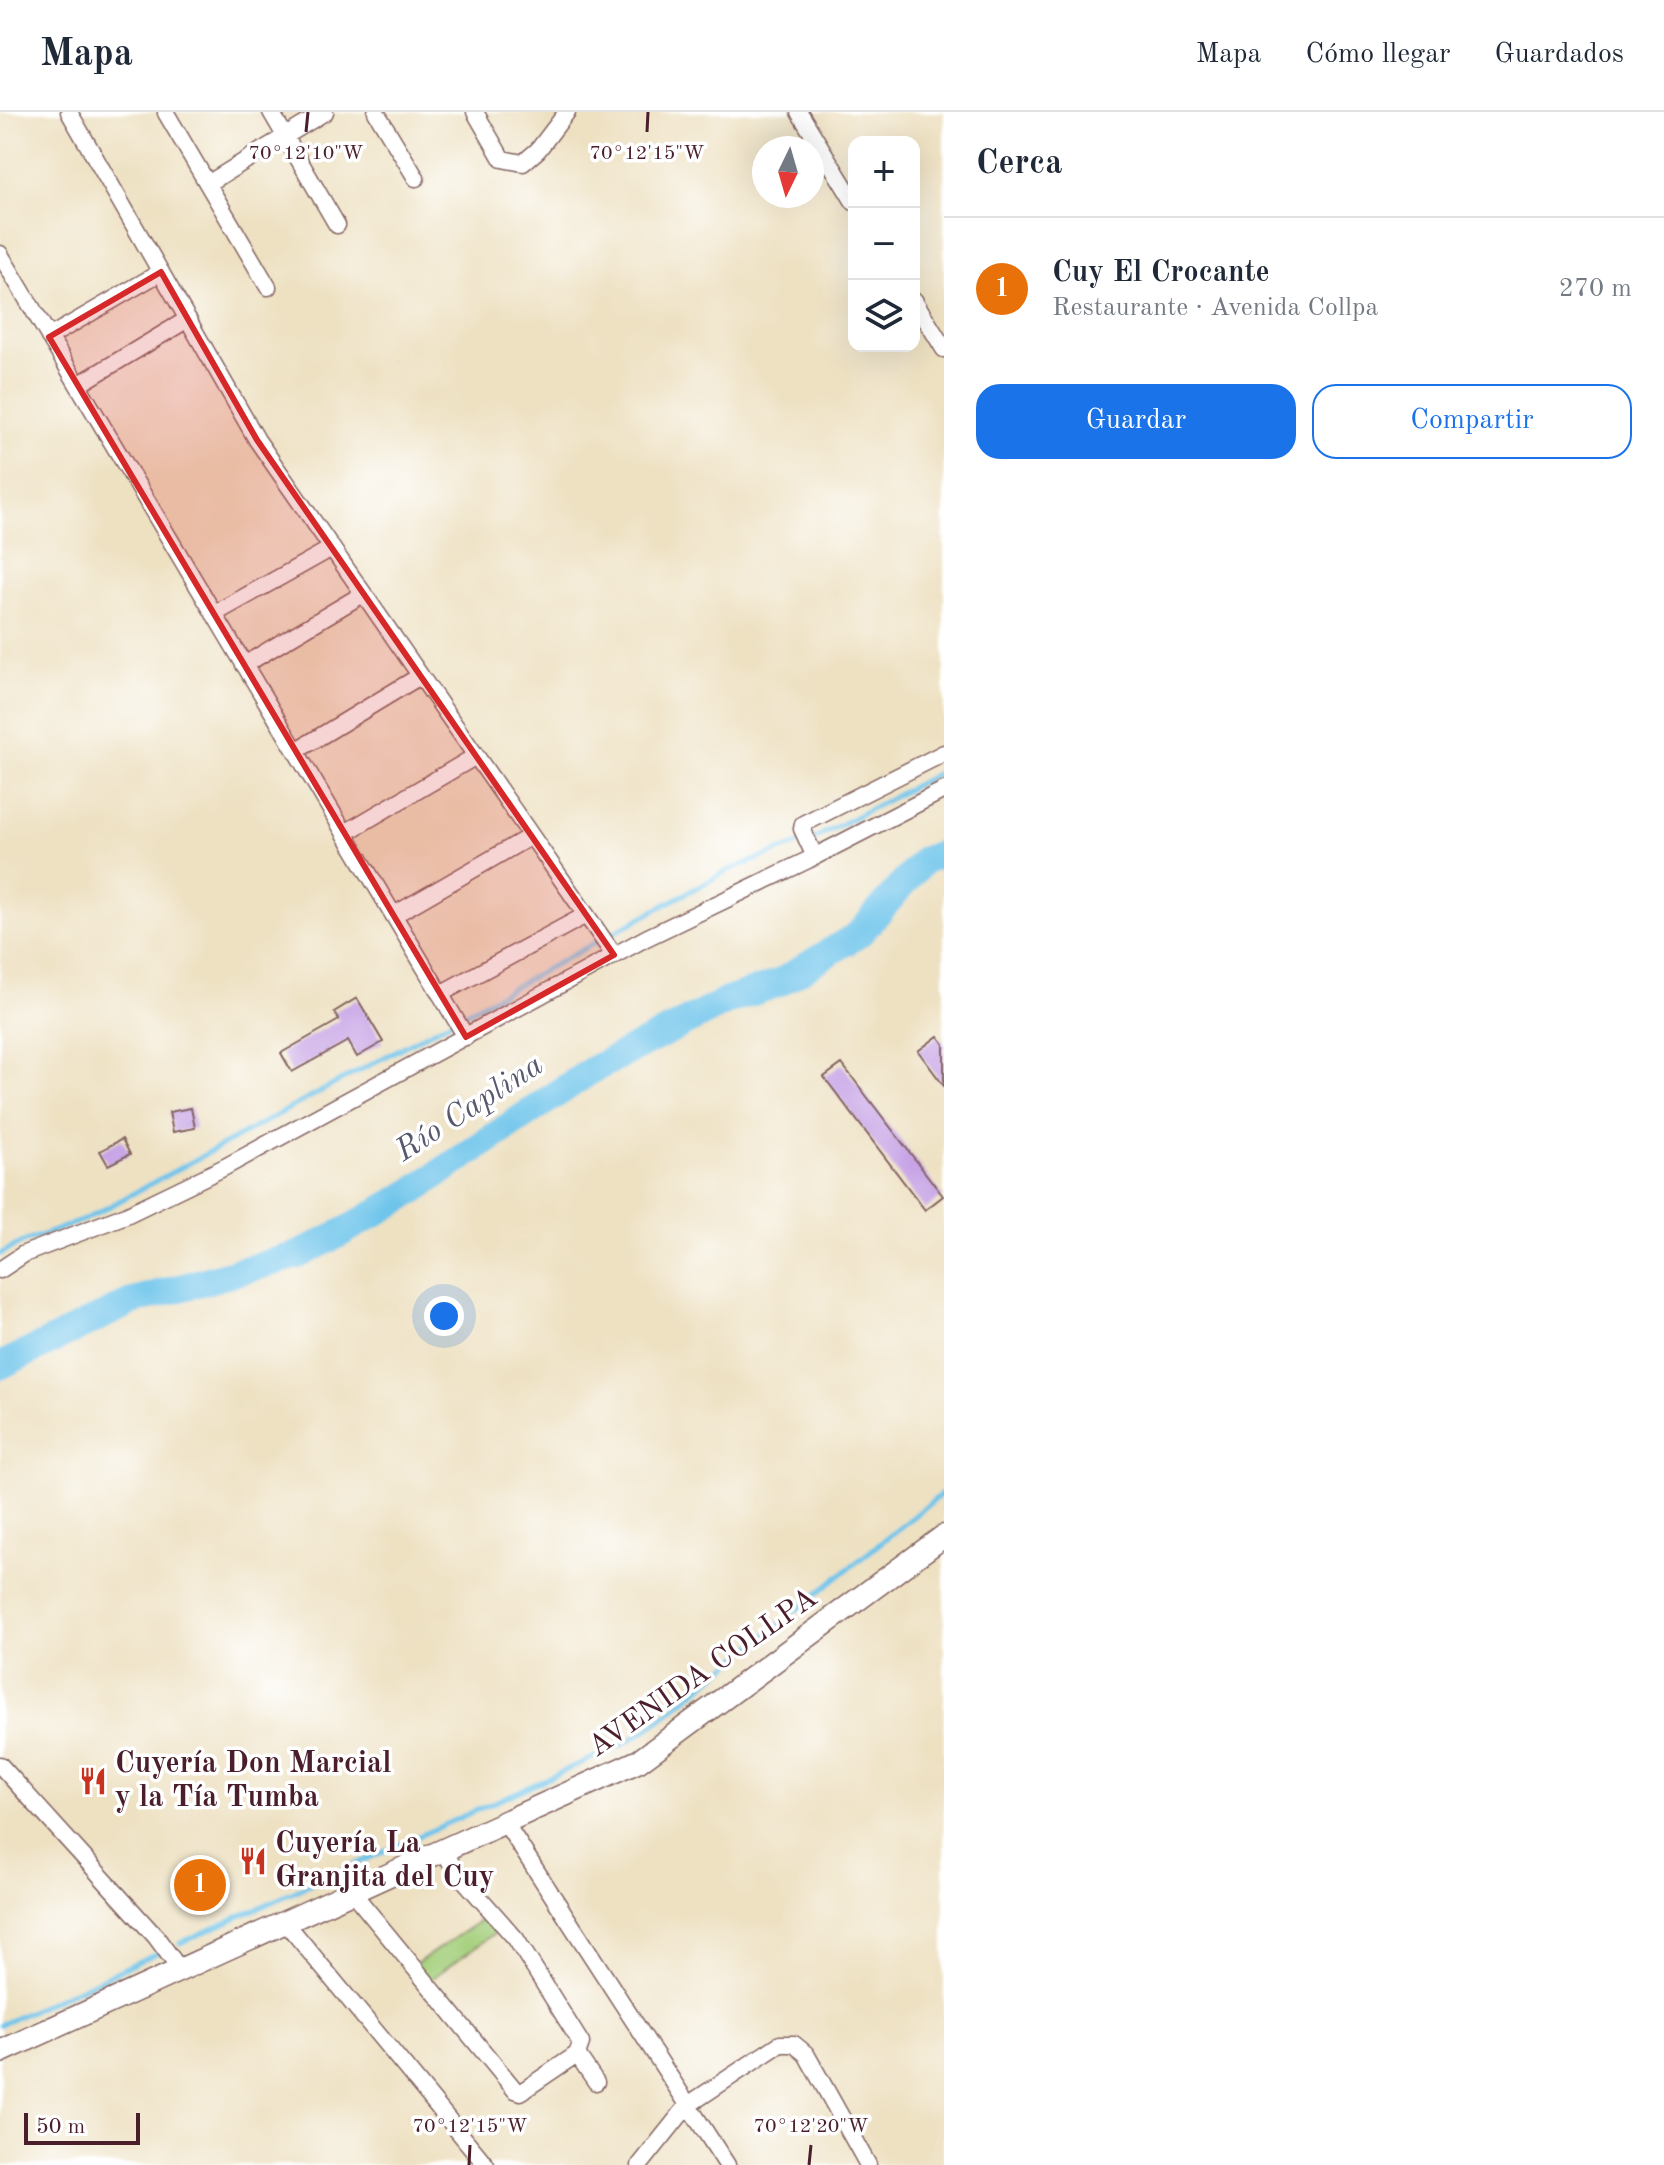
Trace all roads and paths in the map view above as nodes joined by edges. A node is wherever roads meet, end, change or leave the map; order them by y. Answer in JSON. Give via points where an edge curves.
{"nodes":[{"id":1,"x":69,"y":112,"type":"edge"},
{"id":2,"x":271,"y":112,"type":"edge"},
{"id":3,"x":325,"y":112,"type":"edge"},
{"id":4,"x":376,"y":112,"type":"edge"},
{"id":5,"x":475,"y":112,"type":"edge"},
{"id":6,"x":567,"y":112,"type":"edge"},
{"id":7,"x":799,"y":112,"type":"edge"},
{"id":8,"x":166,"y":113,"type":"edge"},
{"id":9,"x":285,"y":136,"type":"junction"},
{"id":10,"x":416,"y":178,"type":"dead end"},
{"id":11,"x":209,"y":183,"type":"junction"},
{"id":12,"x":848,"y":192,"type":"edge"},
{"id":13,"x":337,"y":225,"type":"dead end"},
{"id":14,"x":0,"y":254,"type":"edge"},
{"id":15,"x":161,"y":272,"type":"junction"},
{"id":16,"x":268,"y":287,"type":"dead end"},
{"id":17,"x":920,"y":310,"type":"edge"},
{"id":18,"x":188,"y":319,"type":"junction"},
{"id":19,"x":49,"y":337,"type":"junction"},
{"id":20,"x":944,"y":349,"type":"edge"},
{"id":21,"x":78,"y":385,"type":"junction"},
{"id":22,"x":332,"y":548,"type":"junction"},
{"id":23,"x":363,"y":594,"type":"junction"},
{"id":24,"x":214,"y":614,"type":"junction"},
{"id":25,"x":244,"y":665,"type":"junction"},
{"id":26,"x":420,"y":676,"type":"junction"},
{"id":27,"x":296,"y":751,"type":"junction"},
{"id":28,"x":944,"y":753,"type":"edge"},
{"id":29,"x":476,"y":756,"type":"junction"},
{"id":30,"x":944,"y":790,"type":"edge"},
{"id":31,"x":345,"y":833,"type":"junction"},
{"id":32,"x":531,"y":836,"type":"junction"},
{"id":33,"x":810,"y":846,"type":"junction"},
{"id":34,"x":394,"y":915,"type":"junction"},
{"id":35,"x":586,"y":915,"type":"junction"},
{"id":36,"x":606,"y":944,"type":"junction"},
{"id":37,"x":440,"y":994,"type":"junction"},
{"id":38,"x":458,"y":1024,"type":"junction"},
{"id":39,"x":0,"y":1270,"type":"edge"},
{"id":40,"x":944,"y":1536,"type":"edge"},
{"id":41,"x":0,"y":1765,"type":"edge"},
{"id":42,"x":506,"y":1824,"type":"junction"},
{"id":43,"x":443,"y":1850,"type":"junction"},
{"id":44,"x":353,"y":1893,"type":"junction"},
{"id":45,"x":286,"y":1923,"type":"junction"},
{"id":46,"x":181,"y":1971,"type":"junction"},
{"id":47,"x":0,"y":2052,"type":"edge"},
{"id":48,"x":577,"y":2054,"type":"junction"},
{"id":49,"x":596,"y":2082,"type":"dead end"},
{"id":50,"x":688,"y":2105,"type":"junction"},
{"id":51,"x":486,"y":2165,"type":"edge"},
{"id":52,"x":640,"y":2165,"type":"edge"},
{"id":53,"x":727,"y":2165,"type":"edge"},
{"id":54,"x":868,"y":2165,"type":"edge"}],
"edges":[{"from":1,"to":15,"type":"street"},
{"from":2,"to":9,"type":"street"},
{"from":3,"to":9,"type":"street"},
{"from":4,"to":10,"type":"street"},
{"from":5,"to":6,"type":"street","via":[[502,159],[523,163]]},
{"from":7,"to":12,"type":"street"},
{"from":8,"to":11,"type":"street"},
{"from":9,"to":11,"type":"street"},
{"from":9,"to":13,"type":"street"},
{"from":11,"to":16,"type":"street"},
{"from":14,"to":19,"type":"street"},
{"from":15,"to":18,"type":"street"},
{"from":15,"to":19,"type":"street"},
{"from":17,"to":20,"type":"street"},
{"from":18,"to":21,"type":"street"},
{"from":18,"to":22,"type":"street","via":[[257,440]]},
{"from":19,"to":21,"type":"street"},
{"from":21,"to":24,"type":"street"},
{"from":22,"to":23,"type":"street"},
{"from":22,"to":24,"type":"street"},
{"from":23,"to":25,"type":"street"},
{"from":23,"to":26,"type":"street"},
{"from":24,"to":25,"type":"street"},
{"from":25,"to":27,"type":"street"},
{"from":26,"to":27,"type":"street"},
{"from":26,"to":29,"type":"street"},
{"from":27,"to":31,"type":"street"},
{"from":28,"to":33,"type":"street","via":[[803,824]]},
{"from":29,"to":31,"type":"street"},
{"from":29,"to":32,"type":"street"},
{"from":30,"to":33,"type":"street"},
{"from":31,"to":34,"type":"street"},
{"from":32,"to":34,"type":"street"},
{"from":32,"to":35,"type":"street"},
{"from":33,"to":36,"type":"street","via":[[740,890]]},
{"from":34,"to":37,"type":"street"},
{"from":35,"to":36,"type":"street"},
{"from":35,"to":37,"type":"street"},
{"from":36,"to":38,"type":"street"},
{"from":37,"to":38,"type":"street"},
{"from":38,"to":39,"type":"street","via":[[225,1167],[126,1215],[24,1254]]},
{"from":40,"to":42,"type":"main road","name":"AVENIDA COLLPA","via":[[639,1761]]},
{"from":41,"to":46,"type":"street"},
{"from":42,"to":43,"type":"main road","name":"AVENIDA COLLPA"},
{"from":42,"to":50,"type":"street"},
{"from":43,"to":44,"type":"main road","name":"AVENIDA COLLPA"},
{"from":43,"to":48,"type":"street","via":[[516,1939],[581,2043]]},
{"from":44,"to":45,"type":"main road","name":"AVENIDA COLLPA"},
{"from":44,"to":48,"type":"street","via":[[515,2090],[527,2089]]},
{"from":45,"to":46,"type":"main road","name":"AVENIDA COLLPA"},
{"from":45,"to":51,"type":"street"},
{"from":46,"to":47,"type":"main road","name":"AVENIDA COLLPA"},
{"from":48,"to":49,"type":"street"},
{"from":50,"to":52,"type":"street"},
{"from":50,"to":53,"type":"street"},
{"from":50,"to":54,"type":"street","via":[[780,2044],[794,2044],[806,2054]]}]}
